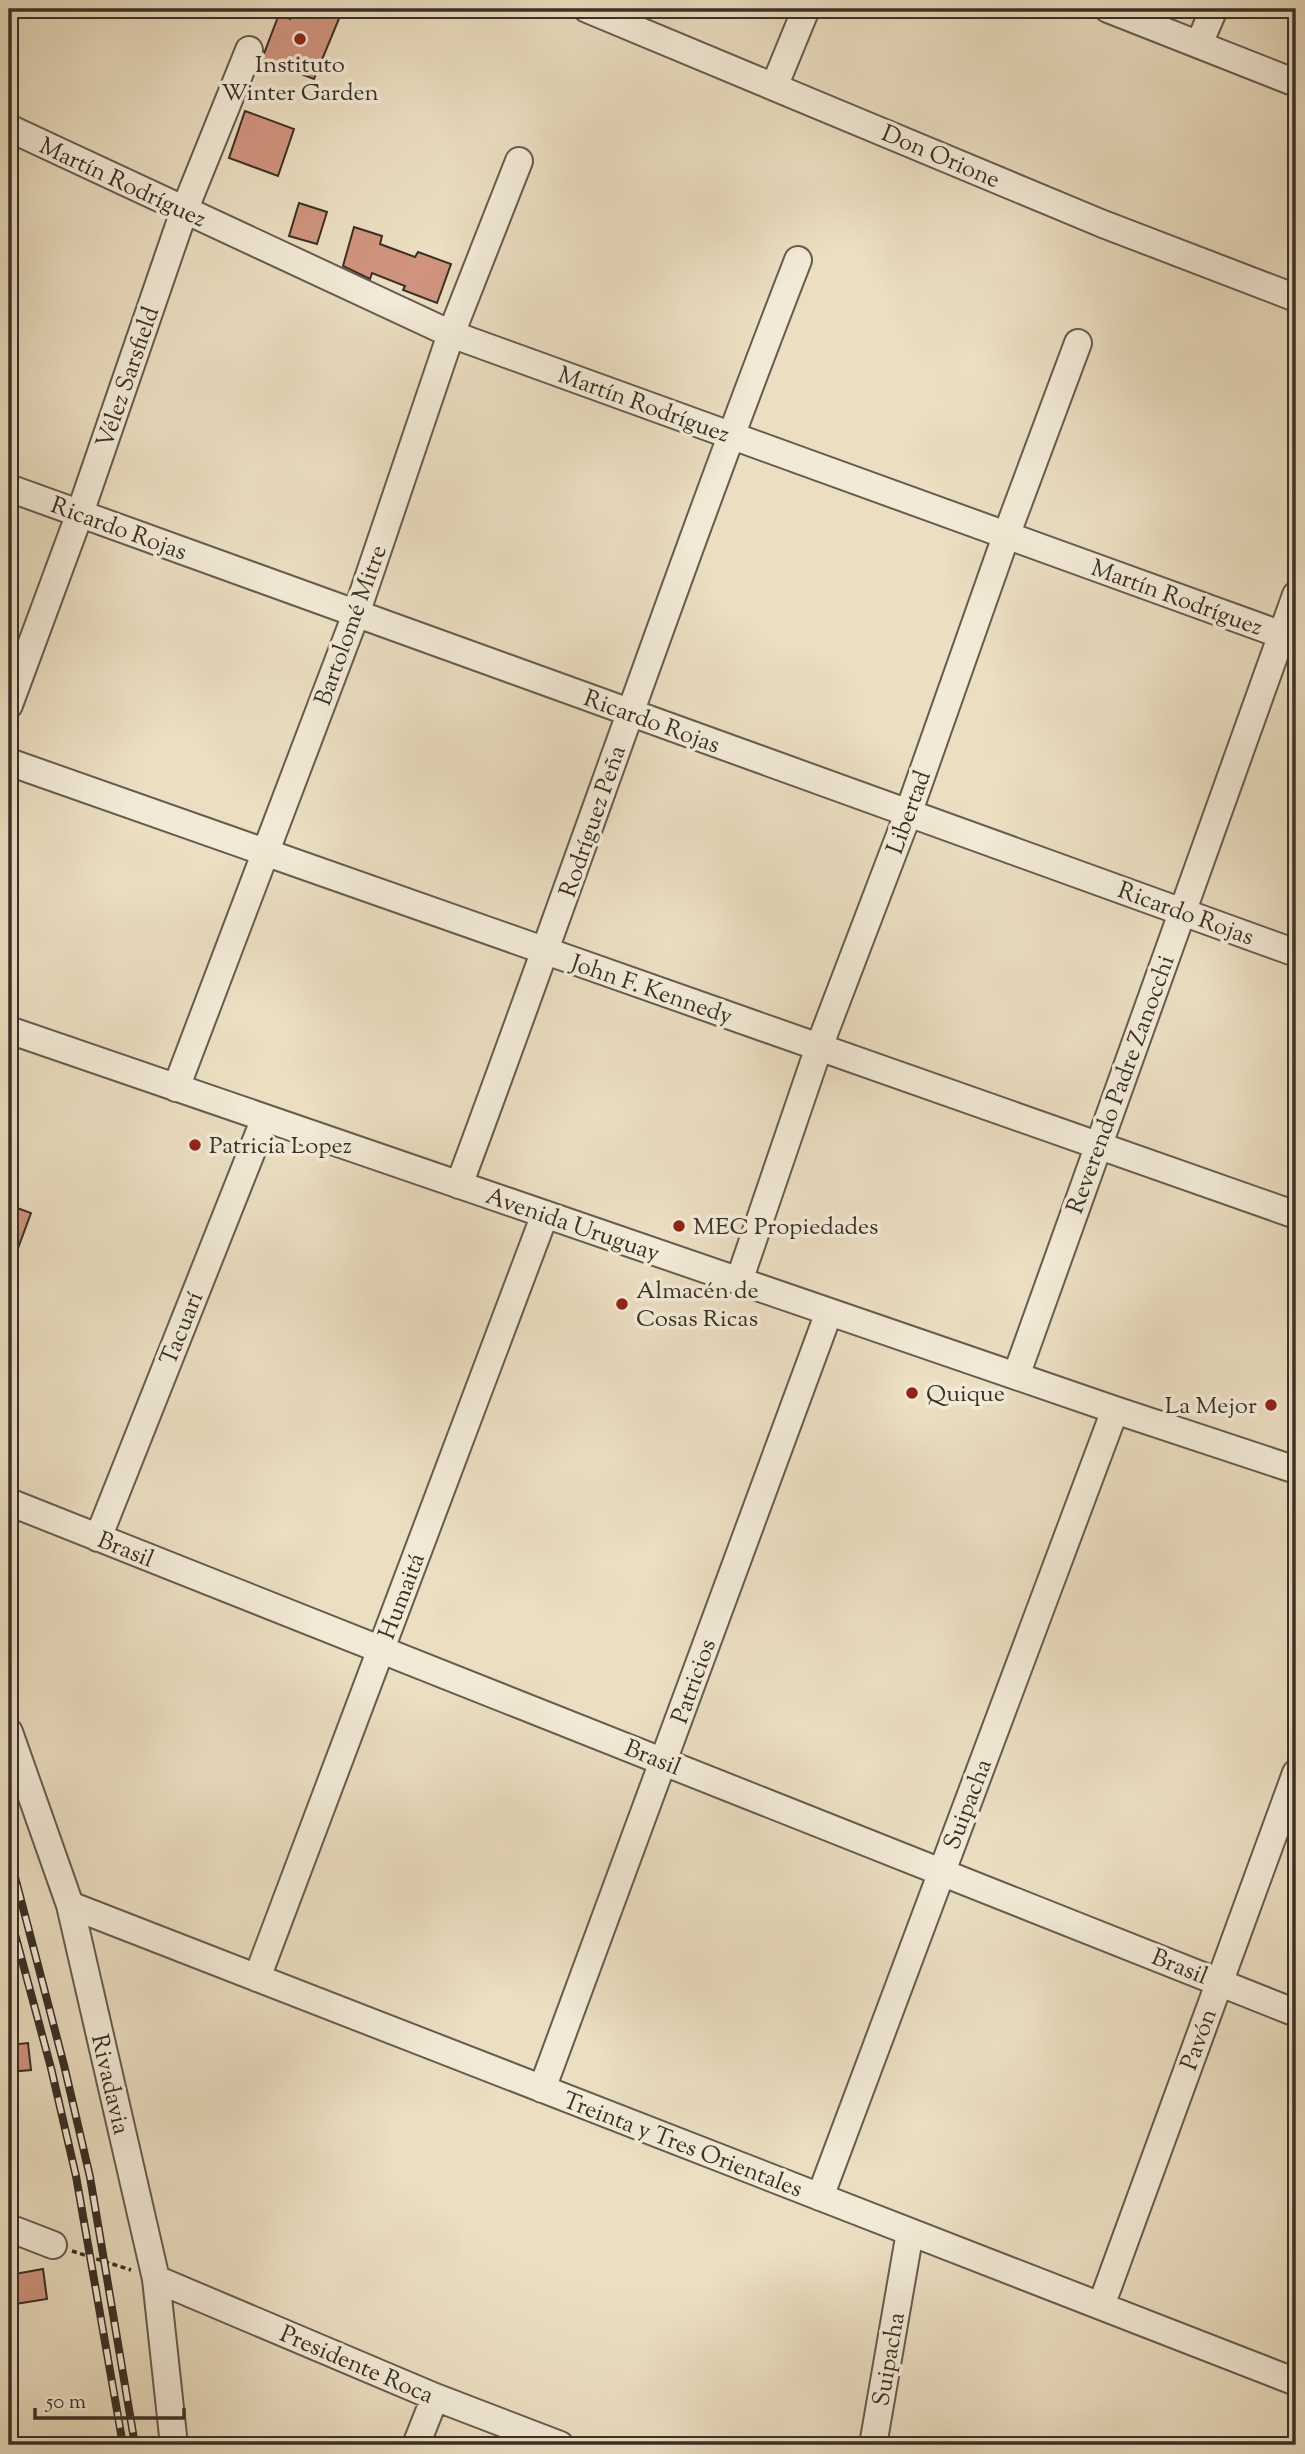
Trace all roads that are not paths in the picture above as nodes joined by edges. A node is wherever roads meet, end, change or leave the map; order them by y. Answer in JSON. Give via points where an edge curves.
{"nodes":[{"id":1,"x":587,"y":9,"type":"edge"},
{"id":2,"x":806,"y":9,"type":"edge"},
{"id":3,"x":1108,"y":9,"type":"edge"},
{"id":4,"x":1214,"y":9,"type":"edge"},
{"id":5,"x":1199,"y":44,"type":"junction"},
{"id":6,"x":249,"y":50,"type":"dead end"},
{"id":7,"x":1296,"y":83,"type":"edge"},
{"id":8,"x":775,"y":87,"type":"junction"},
{"id":9,"x":9,"y":128,"type":"edge"},
{"id":10,"x":519,"y":161,"type":"dead end"},
{"id":11,"x":184,"y":211,"type":"junction"},
{"id":12,"x":798,"y":260,"type":"dead end"},
{"id":13,"x":1296,"y":298,"type":"edge"},
{"id":14,"x":451,"y":334,"type":"junction"},
{"id":15,"x":1078,"y":343,"type":"dead end"},
{"id":16,"x":730,"y":436,"type":"junction"},
{"id":17,"x":9,"y":488,"type":"edge"},
{"id":18,"x":80,"y":513,"type":"junction"},
{"id":19,"x":1006,"y":536,"type":"junction"},
{"id":20,"x":1296,"y":595,"type":"edge"},
{"id":21,"x":356,"y":614,"type":"junction"},
{"id":22,"x":1289,"y":638,"type":"edge"},
{"id":23,"x":9,"y":705,"type":"edge"},
{"id":24,"x":630,"y":712,"type":"junction"},
{"id":25,"x":9,"y":762,"type":"edge"},
{"id":26,"x":908,"y":814,"type":"junction"},
{"id":27,"x":265,"y":852,"type":"junction"},
{"id":28,"x":1183,"y":912,"type":"junction"},
{"id":29,"x":546,"y":952,"type":"junction"},
{"id":30,"x":1296,"y":954,"type":"edge"},
{"id":31,"x":9,"y":1030,"type":"edge"},
{"id":32,"x":819,"y":1047,"type":"junction"},
{"id":33,"x":176,"y":1088,"type":"junction"},
{"id":34,"x":264,"y":1118,"type":"junction"},
{"id":35,"x":1097,"y":1145,"type":"junction"},
{"id":36,"x":459,"y":1185,"type":"junction"},
{"id":37,"x":545,"y":1214,"type":"junction"},
{"id":38,"x":1296,"y":1215,"type":"edge"},
{"id":39,"x":738,"y":1281,"type":"junction"},
{"id":40,"x":829,"y":1312,"type":"junction"},
{"id":41,"x":1016,"y":1376,"type":"junction"},
{"id":42,"x":1115,"y":1410,"type":"junction"},
{"id":43,"x":1296,"y":1470,"type":"edge"},
{"id":44,"x":9,"y":1503,"type":"edge"},
{"id":45,"x":98,"y":1538,"type":"junction"},
{"id":46,"x":381,"y":1650,"type":"junction"},
{"id":47,"x":9,"y":1732,"type":"edge"},
{"id":48,"x":663,"y":1761,"type":"junction"},
{"id":49,"x":1296,"y":1773,"type":"edge"},
{"id":50,"x":942,"y":1871,"type":"junction"},
{"id":51,"x":70,"y":1905,"type":"junction"},
{"id":52,"x":257,"y":1978,"type":"junction"},
{"id":53,"x":1219,"y":1981,"type":"junction"},
{"id":54,"x":1296,"y":2013,"type":"edge"},
{"id":55,"x":542,"y":2089,"type":"junction"},
{"id":56,"x":820,"y":2197,"type":"junction"},
{"id":57,"x":9,"y":2228,"type":"edge"},
{"id":58,"x":910,"y":2232,"type":"junction"},
{"id":59,"x":53,"y":2245,"type":"road end"},
{"id":60,"x":156,"y":2279,"type":"junction"},
{"id":61,"x":1101,"y":2306,"type":"junction"},
{"id":62,"x":1296,"y":2382,"type":"edge"},
{"id":63,"x":435,"y":2397,"type":"junction"},
{"id":64,"x":174,"y":2445,"type":"edge"},
{"id":65,"x":416,"y":2445,"type":"edge"},
{"id":66,"x":560,"y":2445,"type":"edge"},
{"id":67,"x":873,"y":2445,"type":"edge"}],
"edges":[{"from":1,"to":8,"type":"street","name":"Don Orione"},
{"from":2,"to":8,"type":"street"},
{"from":3,"to":5,"type":"street"},
{"from":4,"to":5,"type":"street"},
{"from":5,"to":7,"type":"street"},
{"from":6,"to":11,"type":"street","name":"Vélez Sarsfield"},
{"from":8,"to":13,"type":"street","name":"Don Orione","via":[[1103,224]]},
{"from":9,"to":11,"type":"street","name":"Martín Rodríguez"},
{"from":10,"to":14,"type":"street","name":"Bartolomé Mitre"},
{"from":11,"to":14,"type":"street","name":"Martín Rodríguez"},
{"from":11,"to":18,"type":"street","name":"Vélez Sarsfield"},
{"from":12,"to":16,"type":"street","name":"Rodríguez Peña"},
{"from":14,"to":16,"type":"street","name":"Martín Rodríguez"},
{"from":14,"to":21,"type":"street","name":"Bartolomé Mitre"},
{"from":15,"to":19,"type":"street","name":"Libertad"},
{"from":16,"to":19,"type":"street","name":"Martín Rodríguez"},
{"from":16,"to":24,"type":"street","name":"Rodríguez Peña"},
{"from":17,"to":18,"type":"street","name":"Ricardo Rojas"},
{"from":18,"to":21,"type":"street","name":"Ricardo Rojas"},
{"from":18,"to":23,"type":"street","name":"Vélez Sarsfield"},
{"from":19,"to":22,"type":"street","name":"Martín Rodríguez"},
{"from":19,"to":26,"type":"street","name":"Libertad"},
{"from":20,"to":22,"type":"street","name":"Reverendo Padre Zanocchi"},
{"from":21,"to":24,"type":"street","name":"Ricardo Rojas"},
{"from":21,"to":27,"type":"street","name":"Bartolomé Mitre"},
{"from":22,"to":28,"type":"street","name":"Reverendo Padre Zanocchi"},
{"from":24,"to":26,"type":"street","name":"Ricardo Rojas"},
{"from":24,"to":29,"type":"street","name":"Rodríguez Peña"},
{"from":25,"to":27,"type":"street","name":"John F. Kennedy"},
{"from":26,"to":28,"type":"street","name":"Ricardo Rojas"},
{"from":26,"to":32,"type":"street","name":"Libertad"},
{"from":27,"to":29,"type":"street","name":"John F. Kennedy"},
{"from":27,"to":33,"type":"street","name":"Bartolomé Mitre"},
{"from":28,"to":30,"type":"street","name":"Ricardo Rojas"},
{"from":28,"to":35,"type":"street","name":"Reverendo Padre Zanocchi"},
{"from":29,"to":32,"type":"street","name":"John F. Kennedy"},
{"from":29,"to":36,"type":"street","name":"Rodríguez Peña"},
{"from":31,"to":33,"type":"street","name":"Avenida Uruguay"},
{"from":32,"to":35,"type":"street","name":"John F. Kennedy"},
{"from":32,"to":39,"type":"street","name":"Libertad"},
{"from":33,"to":34,"type":"street","name":"Avenida Uruguay"},
{"from":34,"to":36,"type":"street","name":"Avenida Uruguay"},
{"from":34,"to":45,"type":"street","name":"Tacuarí"},
{"from":35,"to":38,"type":"street","name":"John F. Kennedy"},
{"from":35,"to":41,"type":"street","name":"Reverendo Padre Zanocchi"},
{"from":36,"to":37,"type":"street","name":"Avenida Uruguay"},
{"from":37,"to":39,"type":"street","name":"Avenida Uruguay"},
{"from":37,"to":46,"type":"street","name":"Humaitá"},
{"from":39,"to":40,"type":"street","name":"Avenida Uruguay"},
{"from":40,"to":41,"type":"street","name":"Avenida Uruguay"},
{"from":40,"to":48,"type":"street","name":"Patricios"},
{"from":41,"to":42,"type":"street","name":"Avenida Uruguay"},
{"from":42,"to":43,"type":"street","name":"Avenida Uruguay"},
{"from":42,"to":50,"type":"street","name":"Suipacha"},
{"from":44,"to":45,"type":"street","name":"Brasil"},
{"from":45,"to":46,"type":"street","name":"Brasil"},
{"from":46,"to":48,"type":"street","name":"Brasil"},
{"from":46,"to":52,"type":"street","name":"Humaitá"},
{"from":47,"to":51,"type":"street","name":"Rivadavia"},
{"from":48,"to":50,"type":"street","name":"Brasil"},
{"from":48,"to":55,"type":"street","name":"Patricios"},
{"from":49,"to":53,"type":"street","name":"Pavón"},
{"from":50,"to":53,"type":"street","name":"Brasil"},
{"from":50,"to":56,"type":"street","name":"Suipacha"},
{"from":51,"to":52,"type":"street","name":"Treinta y Tres Orientales"},
{"from":51,"to":60,"type":"street","name":"Rivadavia"},
{"from":52,"to":55,"type":"street","name":"Treinta y Tres Orientales"},
{"from":53,"to":54,"type":"street","name":"Brasil"},
{"from":53,"to":61,"type":"street","name":"Pavón"},
{"from":55,"to":56,"type":"street","name":"Treinta y Tres Orientales"},
{"from":56,"to":58,"type":"street","name":"Treinta y Tres Orientales"},
{"from":57,"to":59,"type":"street"},
{"from":58,"to":61,"type":"street","name":"Treinta y Tres Orientales"},
{"from":58,"to":67,"type":"street","name":"Suipacha"},
{"from":60,"to":63,"type":"street","name":"Presidente Roca"},
{"from":60,"to":64,"type":"street","name":"Rivadavia"},
{"from":61,"to":62,"type":"street","name":"Treinta y Tres Orientales"},
{"from":63,"to":65,"type":"street"},
{"from":63,"to":66,"type":"street","name":"Presidente Roca"}]}
